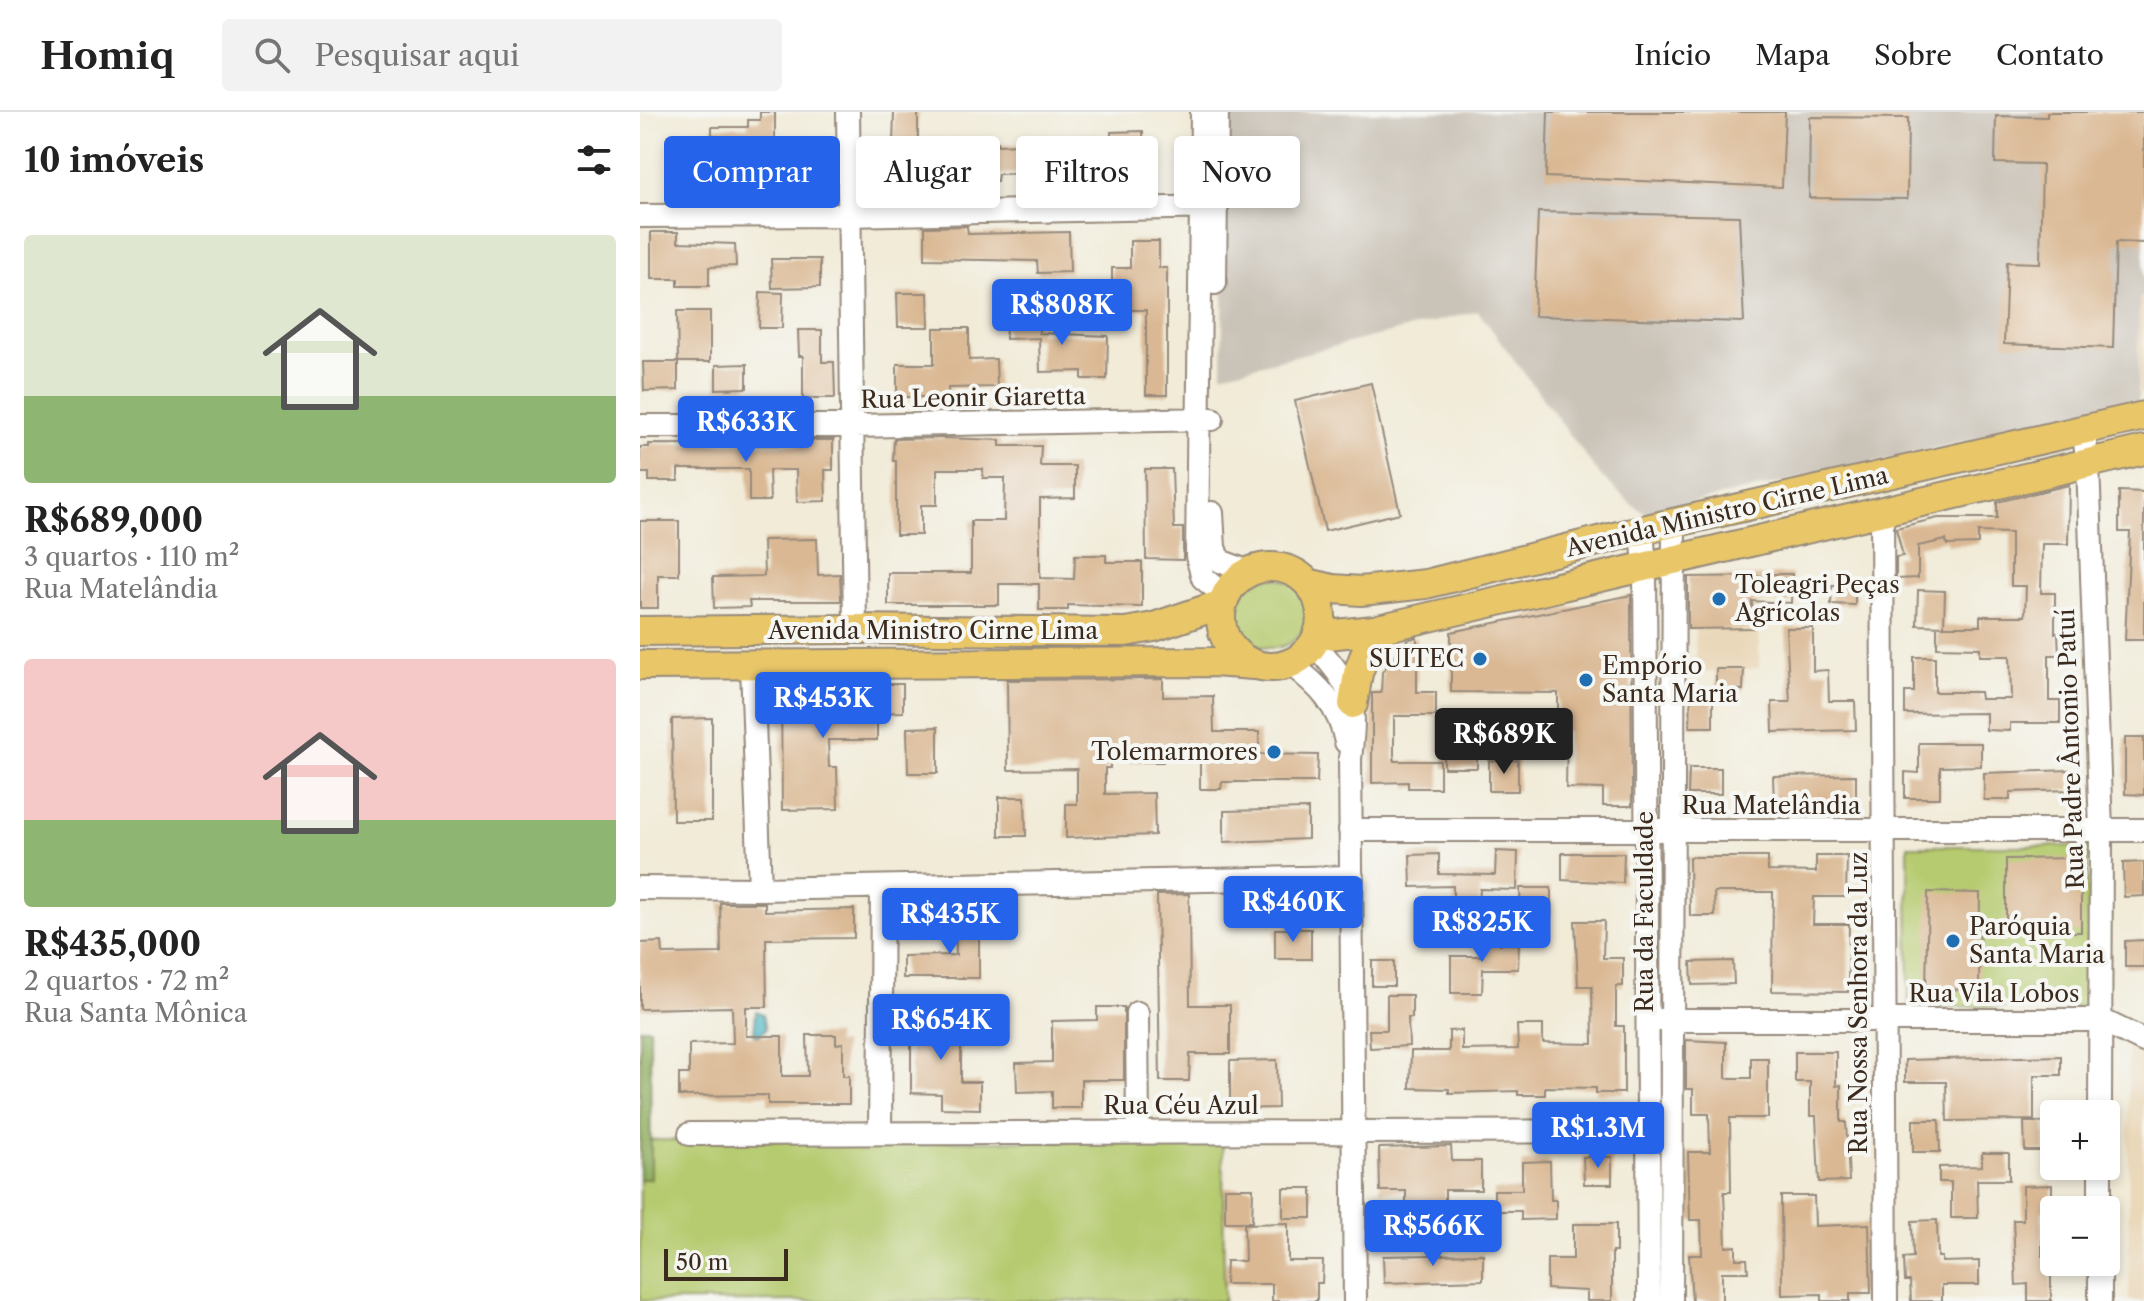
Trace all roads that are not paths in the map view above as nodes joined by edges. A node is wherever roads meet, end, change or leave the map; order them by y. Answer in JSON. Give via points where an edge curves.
{"nodes":[{"id":1,"x":848,"y":112,"type":"edge"},
{"id":2,"x":1202,"y":112,"type":"edge"},
{"id":3,"x":1217,"y":112,"type":"edge"},
{"id":4,"x":1204,"y":136,"type":"edge"},
{"id":5,"x":1215,"y":136,"type":"edge"},
{"id":6,"x":1174,"y":208,"type":"edge"},
{"id":7,"x":1209,"y":208,"type":"edge"},
{"id":8,"x":848,"y":215,"type":"junction"},
{"id":9,"x":640,"y":216,"type":"edge"},
{"id":10,"x":2144,"y":416,"type":"edge"},
{"id":11,"x":1205,"y":419,"type":"junction"},
{"id":12,"x":640,"y":426,"type":"edge"},
{"id":13,"x":852,"y":426,"type":"junction"},
{"id":14,"x":2083,"y":430,"type":"junction"},
{"id":15,"x":2144,"y":450,"type":"edge"},
{"id":16,"x":2088,"y":463,"type":"junction"},
{"id":17,"x":1882,"y":512,"type":"junction"},
{"id":18,"x":1674,"y":523,"type":"junction"},
{"id":19,"x":1642,"y":530,"type":"junction"},
{"id":20,"x":1674,"y":560,"type":"junction"},
{"id":21,"x":1645,"y":566,"type":"junction"},
{"id":22,"x":1249,"y":572,"type":"junction"},
{"id":23,"x":1308,"y":583,"type":"junction"},
{"id":24,"x":1224,"y":600,"type":"junction"},
{"id":25,"x":855,"y":629,"type":"junction"},
{"id":26,"x":1374,"y":630,"type":"junction"},
{"id":27,"x":640,"y":631,"type":"edge"},
{"id":28,"x":1316,"y":640,"type":"junction"},
{"id":29,"x":1290,"y":664,"type":"junction"},
{"id":30,"x":640,"y":665,"type":"edge"},
{"id":31,"x":752,"y":665,"type":"junction"},
{"id":32,"x":1253,"y":665,"type":"junction"},
{"id":33,"x":1353,"y":704,"type":"junction"},
{"id":34,"x":1350,"y":759,"type":"junction"},
{"id":35,"x":1350,"y":830,"type":"junction"},
{"id":36,"x":2101,"y":830,"type":"junction"},
{"id":37,"x":2144,"y":830,"type":"edge"},
{"id":38,"x":1647,"y":831,"type":"junction"},
{"id":39,"x":1671,"y":832,"type":"junction"},
{"id":40,"x":1884,"y":832,"type":"junction"},
{"id":41,"x":1352,"y":877,"type":"junction"},
{"id":42,"x":882,"y":887,"type":"junction"},
{"id":43,"x":640,"y":888,"type":"edge"},
{"id":44,"x":760,"y":889,"type":"junction"},
{"id":45,"x":1137,"y":1013,"type":"dead end"},
{"id":46,"x":1885,"y":1019,"type":"junction"},
{"id":47,"x":1646,"y":1020,"type":"junction"},
{"id":48,"x":1671,"y":1020,"type":"junction"},
{"id":49,"x":2101,"y":1020,"type":"junction"},
{"id":50,"x":2144,"y":1041,"type":"edge"},
{"id":51,"x":2100,"y":1100,"type":"edge"},
{"id":52,"x":1647,"y":1130,"type":"junction"},
{"id":53,"x":1138,"y":1131,"type":"junction"},
{"id":54,"x":1354,"y":1131,"type":"junction"},
{"id":55,"x":1671,"y":1131,"type":"junction"},
{"id":56,"x":880,"y":1132,"type":"junction"},
{"id":57,"x":690,"y":1134,"type":"dead end"},
{"id":58,"x":2100,"y":1276,"type":"edge"},
{"id":59,"x":1355,"y":1301,"type":"edge"},
{"id":60,"x":1649,"y":1301,"type":"edge"},
{"id":61,"x":1671,"y":1301,"type":"edge"},
{"id":62,"x":1886,"y":1301,"type":"edge"},
{"id":63,"x":2100,"y":1301,"type":"edge"}],
"edges":[{"from":1,"to":8,"type":"street"},
{"from":2,"to":4,"type":"street"},
{"from":3,"to":5,"type":"street"},
{"from":6,"to":8,"type":"street"},
{"from":7,"to":11,"type":"street"},
{"from":8,"to":9,"type":"street"},
{"from":8,"to":13,"type":"street"},
{"from":10,"to":14,"type":"main road","name":"Avenida Ministro Cirne Lima"},
{"from":11,"to":13,"type":"street","name":"Rua Leonir Giaretta"},
{"from":11,"to":22,"type":"street","via":[[1214,548],[1220,561]]},
{"from":11,"to":24,"type":"street","via":[[1197,556],[1203,578]]},
{"from":12,"to":13,"type":"street","name":"Rua Leonir Giaretta"},
{"from":13,"to":25,"type":"street"},
{"from":14,"to":16,"type":"street","name":"Rua Padre Ântonio Patuí"},
{"from":14,"to":18,"type":"main road","name":"Avenida Ministro Cirne Lima"},
{"from":15,"to":16,"type":"main road","name":"Avenida Ministro Cirne Lima"},
{"from":16,"to":17,"type":"main road","name":"Avenida Ministro Cirne Lima"},
{"from":16,"to":36,"type":"street","name":"Rua Padre Ântonio Patuí"},
{"from":17,"to":20,"type":"main road","name":"Avenida Ministro Cirne Lima"},
{"from":17,"to":40,"type":"street","name":"Rua Nossa Senhora da Luz"},
{"from":18,"to":19,"type":"main road","name":"Avenida Ministro Cirne Lima"},
{"from":18,"to":20,"type":"street","name":"Rua da Faculdade"},
{"from":19,"to":21,"type":"street","name":"Rua da Faculdade"},
{"from":19,"to":23,"type":"main road","name":"Avenida Ministro Cirne Lima","via":[[1411,586],[1361,591]]},
{"from":20,"to":21,"type":"main road","name":"Avenida Ministro Cirne Lima"},
{"from":20,"to":39,"type":"street","name":"Rua da Faculdade"},
{"from":21,"to":26,"type":"main road","name":"Avenida Ministro Cirne Lima"},
{"from":21,"to":38,"type":"street","name":"Rua da Faculdade"},
{"from":22,"to":23,"type":"main road","via":[[1290,570]]},
{"from":22,"to":24,"type":"main road"},
{"from":23,"to":28,"type":"main road","via":[[1321,608]]},
{"from":24,"to":25,"type":"main road","name":"Avenida Ministro Cirne Lima","via":[[1154,627],[1125,632]]},
{"from":24,"to":32,"type":"main road","via":[[1220,622],[1226,640]]},
{"from":25,"to":27,"type":"main road","name":"Avenida Ministro Cirne Lima"},
{"from":26,"to":28,"type":"main road","name":"Avenida Ministro Cirne Lima"},
{"from":26,"to":33,"type":"main road"},
{"from":28,"to":29,"type":"main road"},
{"from":28,"to":33,"type":"street","via":[[1339,671]]},
{"from":29,"to":32,"type":"main road"},
{"from":29,"to":34,"type":"street","via":[[1329,697]]},
{"from":30,"to":31,"type":"main road","name":"Avenida Ministro Cirne Lima"},
{"from":31,"to":32,"type":"main road","name":"Avenida Ministro Cirne Lima"},
{"from":31,"to":44,"type":"street"},
{"from":33,"to":34,"type":"street"},
{"from":34,"to":35,"type":"street"},
{"from":35,"to":38,"type":"street","name":"Rua Matelândia"},
{"from":35,"to":41,"type":"street"},
{"from":36,"to":37,"type":"street","name":"Rua Matelândia"},
{"from":36,"to":40,"type":"street","name":"Rua Matelândia"},
{"from":36,"to":49,"type":"street","name":"Rua Padre Ântonio Patuí"},
{"from":38,"to":39,"type":"street","name":"Rua Matelândia"},
{"from":38,"to":47,"type":"street","name":"Rua da Faculdade"},
{"from":39,"to":40,"type":"street","name":"Rua Matelândia"},
{"from":39,"to":48,"type":"street","name":"Rua da Faculdade"},
{"from":40,"to":46,"type":"street","name":"Rua Nossa Senhora da Luz"},
{"from":41,"to":42,"type":"street"},
{"from":41,"to":54,"type":"street"},
{"from":42,"to":44,"type":"street"},
{"from":42,"to":56,"type":"street"},
{"from":43,"to":44,"type":"street"},
{"from":45,"to":53,"type":"street"},
{"from":46,"to":48,"type":"street","name":"Rua Vila Lobos"},
{"from":46,"to":49,"type":"street","name":"Rua Vila Lobos"},
{"from":46,"to":62,"type":"street","name":"Rua Nossa Senhora da Luz"},
{"from":47,"to":48,"type":"street","name":"Rua Vila Lobos"},
{"from":47,"to":52,"type":"street","name":"Rua da Faculdade"},
{"from":48,"to":55,"type":"street","name":"Rua da Faculdade"},
{"from":49,"to":50,"type":"street","name":"Rua Vila Lobos"},
{"from":49,"to":51,"type":"street","name":"Rua Padre Ântonio Patuí"},
{"from":52,"to":54,"type":"street","name":"Rua Céu Azul"},
{"from":52,"to":55,"type":"street","name":"Rua Céu Azul"},
{"from":52,"to":60,"type":"street","name":"Rua da Faculdade"},
{"from":53,"to":54,"type":"street","name":"Rua Céu Azul"},
{"from":53,"to":56,"type":"street","name":"Rua Céu Azul"},
{"from":54,"to":59,"type":"street"},
{"from":55,"to":61,"type":"street","name":"Rua da Faculdade"},
{"from":56,"to":57,"type":"street","name":"Rua Céu Azul"},
{"from":58,"to":63,"type":"street"}]}
